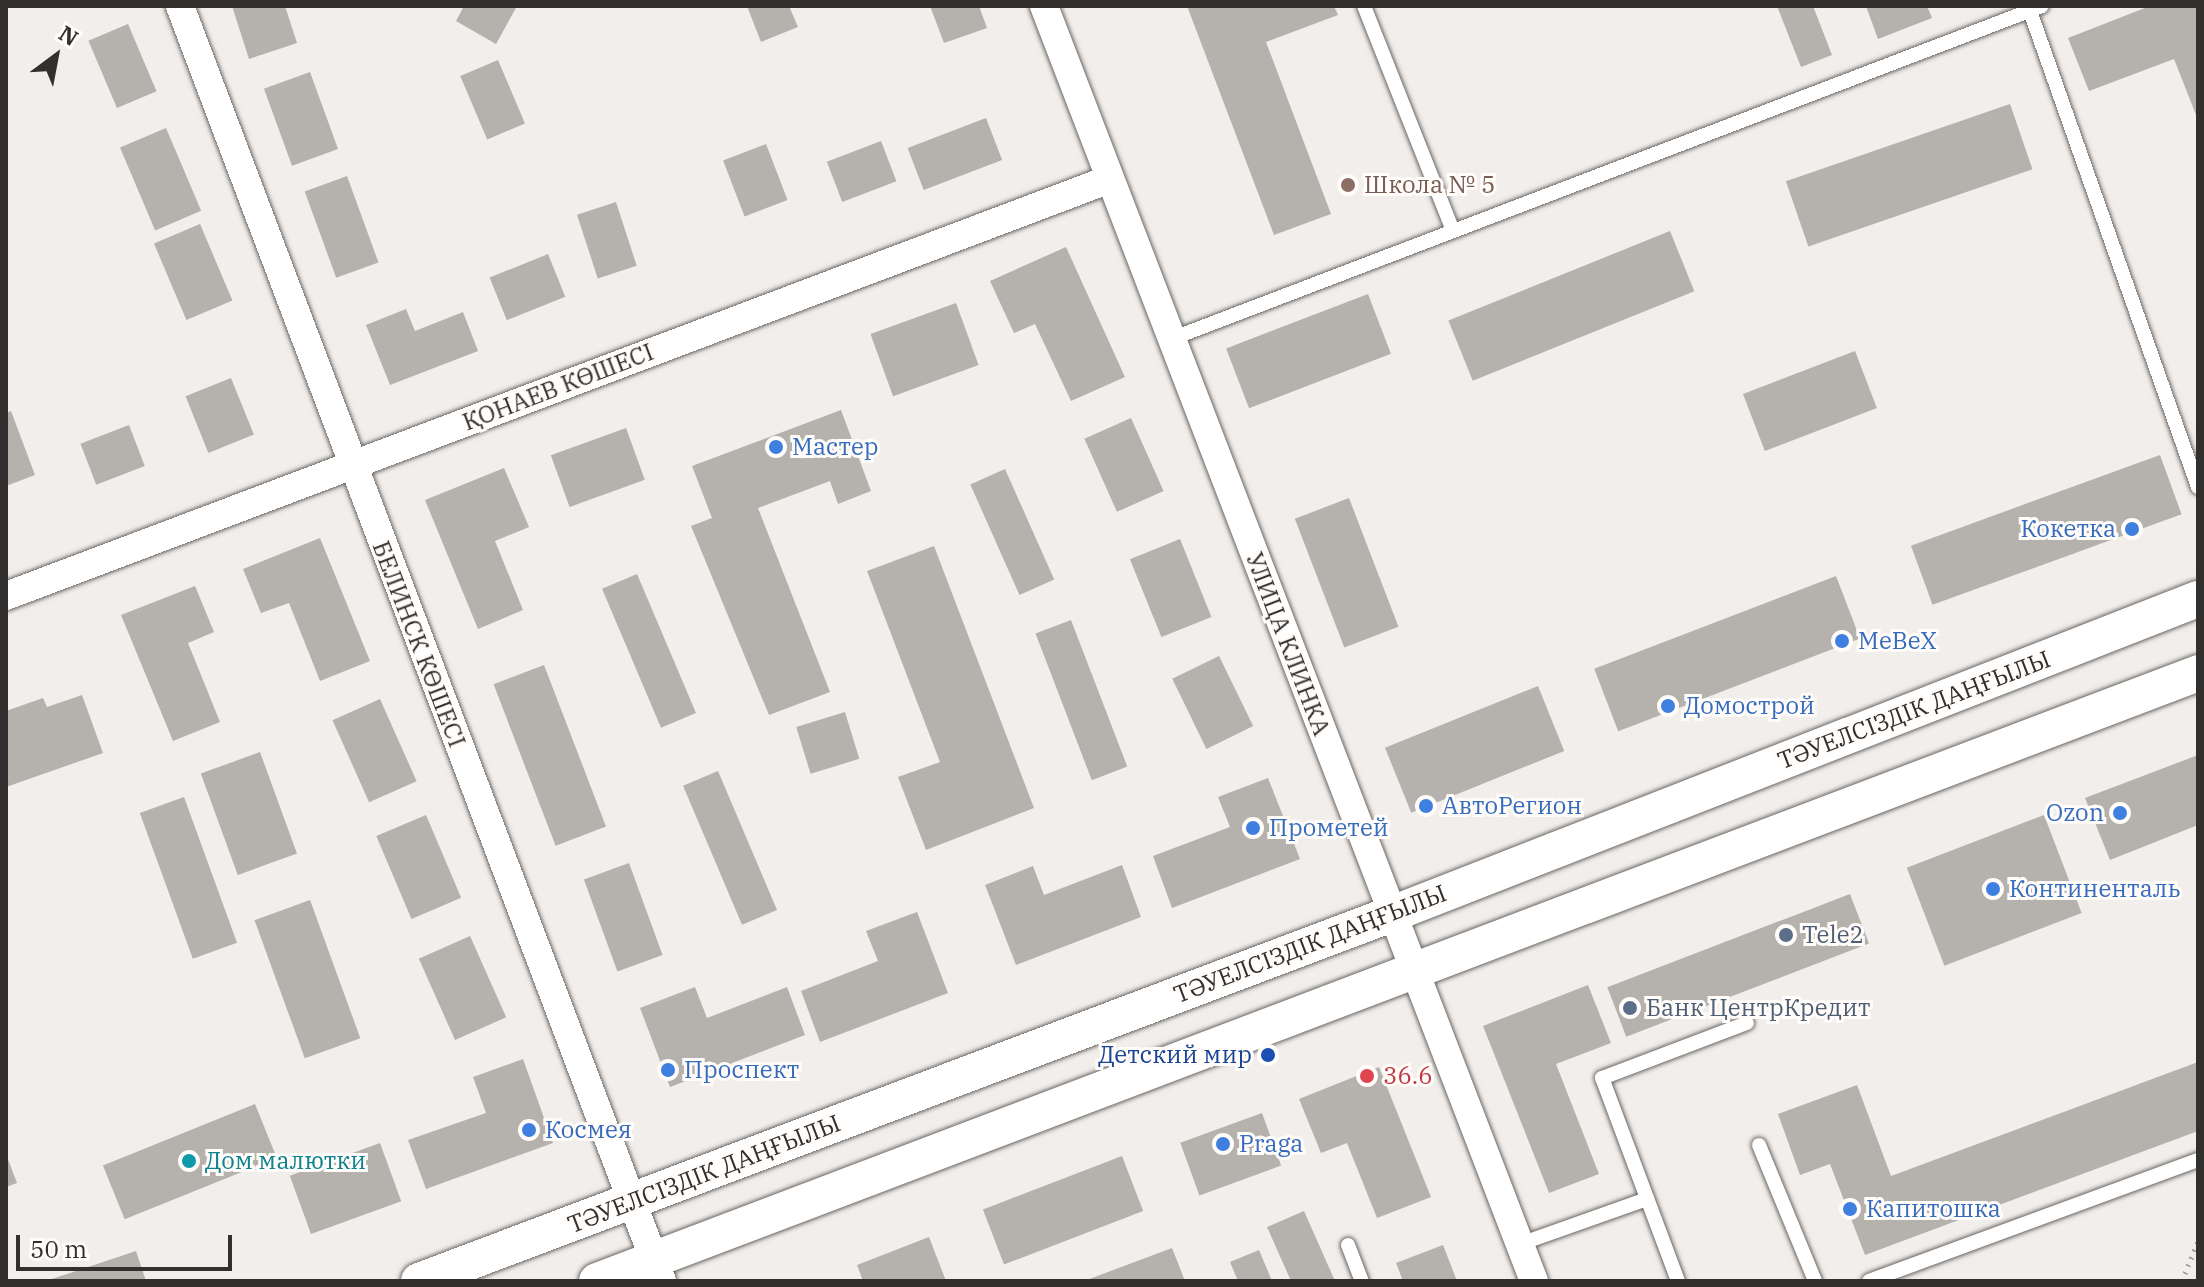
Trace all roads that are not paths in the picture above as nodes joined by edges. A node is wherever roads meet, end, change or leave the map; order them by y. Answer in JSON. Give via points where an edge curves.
{"nodes":[{"id":1,"x":180,"y":6,"type":"edge"},
{"id":2,"x":1044,"y":6,"type":"edge"},
{"id":3,"x":1364,"y":6,"type":"edge"},
{"id":4,"x":2036,"y":8,"type":"edge"},
{"id":5,"x":1110,"y":179,"type":"junction"},
{"id":6,"x":1453,"y":231,"type":"junction"},
{"id":7,"x":1171,"y":339,"type":"junction"},
{"id":8,"x":350,"y":466,"type":"junction"},
{"id":9,"x":2198,"y":487,"type":"edge"},
{"id":10,"x":6,"y":596,"type":"edge"},
{"id":11,"x":2198,"y":599,"type":"edge"},
{"id":12,"x":2198,"y":673,"type":"edge"},
{"id":13,"x":1392,"y":914,"type":"junction"},
{"id":14,"x":1413,"y":971,"type":"junction"},
{"id":15,"x":1747,"y":1023,"type":"dead end"},
{"id":16,"x":1759,"y":1145,"type":"dead end"},
{"id":17,"x":2198,"y":1160,"type":"edge"},
{"id":18,"x":1647,"y":1199,"type":"junction"},
{"id":19,"x":634,"y":1201,"type":"junction"},
{"id":20,"x":1520,"y":1244,"type":"junction"},
{"id":21,"x":1348,"y":1245,"type":"dead end"},
{"id":22,"x":658,"y":1270,"type":"edge"},
{"id":23,"x":419,"y":1281,"type":"edge"},
{"id":24,"x":597,"y":1281,"type":"edge"},
{"id":25,"x":1362,"y":1281,"type":"edge"},
{"id":26,"x":1534,"y":1281,"type":"edge"},
{"id":27,"x":1678,"y":1281,"type":"edge"},
{"id":28,"x":1815,"y":1281,"type":"edge"},
{"id":29,"x":1869,"y":1281,"type":"edge"}],
"edges":[{"from":1,"to":8,"type":"street","name":"БЕЛИНСК КӨШЕСІ"},
{"from":2,"to":5,"type":"street","name":"УЛИЦА КЛИНКА"},
{"from":3,"to":6,"type":"lane"},
{"from":4,"to":6,"type":"lane"},
{"from":4,"to":9,"type":"lane"},
{"from":5,"to":7,"type":"street","name":"УЛИЦА КЛИНКА"},
{"from":5,"to":8,"type":"street","name":"ҚОНАЕВ КӨШЕСІ"},
{"from":6,"to":7,"type":"lane"},
{"from":7,"to":13,"type":"street","name":"УЛИЦА КЛИНКА"},
{"from":8,"to":10,"type":"street","name":"ҚОНАЕВ КӨШЕСІ"},
{"from":8,"to":19,"type":"street","name":"БЕЛИНСК КӨШЕСІ"},
{"from":11,"to":13,"type":"street","name":"ТӘУЕЛСІЗДІК ДАҢҒЫЛЫ"},
{"from":12,"to":14,"type":"street"},
{"from":13,"to":14,"type":"street","name":"УЛИЦА КЛИНКА"},
{"from":13,"to":19,"type":"street","name":"ТӘУЕЛСІЗДІК ДАҢҒЫЛЫ"},
{"from":14,"to":20,"type":"street","name":"УЛИЦА КЛИНКА"},
{"from":14,"to":22,"type":"street"},
{"from":15,"to":18,"type":"lane","via":[[1602,1078]]},
{"from":16,"to":28,"type":"lane"},
{"from":17,"to":29,"type":"lane"},
{"from":18,"to":20,"type":"lane"},
{"from":18,"to":27,"type":"lane"},
{"from":19,"to":22,"type":"street","name":"БЕЛИНСК КӨШЕСІ"},
{"from":19,"to":23,"type":"street","name":"ТӘУЕЛСІЗДІК ДАҢҒЫЛЫ"},
{"from":20,"to":26,"type":"street","name":"УЛИЦА КЛИНКА"},
{"from":21,"to":25,"type":"lane"},
{"from":22,"to":24,"type":"street"}]}
